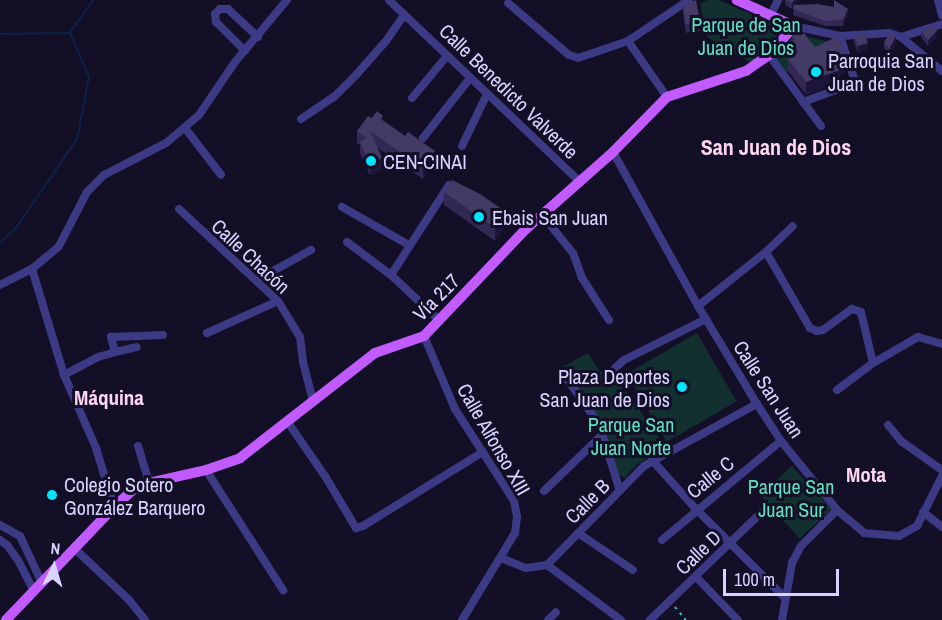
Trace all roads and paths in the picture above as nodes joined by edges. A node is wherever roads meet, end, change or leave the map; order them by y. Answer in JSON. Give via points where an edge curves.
{"nodes":[{"id":1,"x":286,"y":0,"type":"edge"},
{"id":2,"x":389,"y":0,"type":"edge"},
{"id":3,"x":689,"y":0,"type":"edge"},
{"id":4,"x":737,"y":0,"type":"edge"},
{"id":5,"x":778,"y":0,"type":"edge"},
{"id":6,"x":938,"y":0,"type":"edge"},
{"id":7,"x":508,"y":3,"type":"dead end"},
{"id":8,"x":752,"y":3,"type":"edge"},
{"id":9,"x":771,"y":14,"type":"junction"},
{"id":10,"x":404,"y":15,"type":"junction"},
{"id":11,"x":942,"y":15,"type":"edge"},
{"id":12,"x":942,"y":24,"type":"edge"},
{"id":13,"x":794,"y":26,"type":"junction"},
{"id":14,"x":840,"y":36,"type":"junction"},
{"id":15,"x":258,"y":37,"type":"junction"},
{"id":16,"x":901,"y":37,"type":"junction"},
{"id":17,"x":628,"y":40,"type":"junction"},
{"id":18,"x":245,"y":51,"type":"junction"},
{"id":19,"x":769,"y":55,"type":"junction"},
{"id":20,"x":447,"y":56,"type":"junction"},
{"id":21,"x":942,"y":71,"type":"edge"},
{"id":22,"x":470,"y":78,"type":"junction"},
{"id":23,"x":841,"y":88,"type":"dead end"},
{"id":24,"x":858,"y":90,"type":"dead end"},
{"id":25,"x":487,"y":94,"type":"junction"},
{"id":26,"x":667,"y":97,"type":"junction"},
{"id":27,"x":412,"y":98,"type":"dead end"},
{"id":28,"x":803,"y":102,"type":"junction"},
{"id":29,"x":301,"y":119,"type":"dead end"},
{"id":30,"x":821,"y":126,"type":"dead end"},
{"id":31,"x":185,"y":128,"type":"junction"},
{"id":32,"x":423,"y":138,"type":"dead end"},
{"id":33,"x":462,"y":146,"type":"dead end"},
{"id":34,"x":613,"y":152,"type":"junction"},
{"id":35,"x":221,"y":175,"type":"dead end"},
{"id":36,"x":451,"y":182,"type":"edge"},
{"id":37,"x":580,"y":182,"type":"junction"},
{"id":38,"x":342,"y":207,"type":"dead end"},
{"id":39,"x":179,"y":209,"type":"dead end"},
{"id":40,"x":542,"y":215,"type":"junction"},
{"id":41,"x":793,"y":225,"type":"dead end"},
{"id":42,"x":346,"y":242,"type":"dead end"},
{"id":43,"x":410,"y":245,"type":"junction"},
{"id":44,"x":311,"y":250,"type":"dead end"},
{"id":45,"x":766,"y":252,"type":"junction"},
{"id":46,"x":32,"y":268,"type":"junction"},
{"id":47,"x":391,"y":275,"type":"junction"},
{"id":48,"x":257,"y":280,"type":"junction"},
{"id":49,"x":0,"y":285,"type":"edge"},
{"id":50,"x":278,"y":301,"type":"junction"},
{"id":51,"x":698,"y":306,"type":"junction"},
{"id":52,"x":706,"y":319,"type":"junction"},
{"id":53,"x":609,"y":320,"type":"dead end"},
{"id":54,"x":440,"y":321,"type":"junction"},
{"id":55,"x":207,"y":333,"type":"dead end"},
{"id":56,"x":163,"y":335,"type":"dead end"},
{"id":57,"x":424,"y":336,"type":"junction"},
{"id":58,"x":942,"y":344,"type":"edge"},
{"id":59,"x":136,"y":347,"type":"dead end"},
{"id":60,"x":115,"y":352,"type":"junction"},
{"id":61,"x":873,"y":363,"type":"junction"},
{"id":62,"x":615,"y":368,"type":"dead end"},
{"id":63,"x":562,"y":372,"type":"dead end"},
{"id":64,"x":64,"y":375,"type":"junction"},
{"id":65,"x":837,"y":390,"type":"dead end"},
{"id":66,"x":313,"y":401,"type":"junction"},
{"id":67,"x":757,"y":404,"type":"junction"},
{"id":68,"x":286,"y":421,"type":"junction"},
{"id":69,"x":888,"y":425,"type":"dead end"},
{"id":70,"x":604,"y":434,"type":"junction"},
{"id":71,"x":781,"y":441,"type":"junction"},
{"id":72,"x":138,"y":446,"type":"dead end"},
{"id":73,"x":483,"y":452,"type":"junction"},
{"id":74,"x":652,"y":460,"type":"junction"},
{"id":75,"x":206,"y":470,"type":"junction"},
{"id":76,"x":942,"y":470,"type":"edge"},
{"id":77,"x":942,"y":476,"type":"edge"},
{"id":78,"x":149,"y":483,"type":"junction"},
{"id":79,"x":544,"y":491,"type":"dead end"},
{"id":80,"x":620,"y":491,"type":"junction"},
{"id":81,"x":768,"y":506,"type":"dead end"},
{"id":82,"x":114,"y":507,"type":"junction"},
{"id":83,"x":696,"y":509,"type":"junction"},
{"id":84,"x":837,"y":510,"type":"junction"},
{"id":85,"x":923,"y":512,"type":"junction"},
{"id":86,"x":0,"y":525,"type":"edge"},
{"id":87,"x":942,"y":527,"type":"edge"},
{"id":88,"x":578,"y":533,"type":"junction"},
{"id":89,"x":0,"y":540,"type":"edge"},
{"id":90,"x":662,"y":540,"type":"dead end"},
{"id":91,"x":731,"y":544,"type":"junction"},
{"id":92,"x":75,"y":548,"type":"junction"},
{"id":93,"x":501,"y":558,"type":"junction"},
{"id":94,"x":547,"y":566,"type":"junction"},
{"id":95,"x":633,"y":570,"type":"dead end"},
{"id":96,"x":696,"y":577,"type":"junction"},
{"id":97,"x":42,"y":583,"type":"junction"},
{"id":98,"x":34,"y":591,"type":"junction"},
{"id":99,"x":283,"y":591,"type":"dead end"},
{"id":100,"x":784,"y":597,"type":"junction"},
{"id":101,"x":671,"y":602,"type":"junction"},
{"id":102,"x":661,"y":611,"type":"junction"},
{"id":103,"x":556,"y":612,"type":"dead end"},
{"id":104,"x":464,"y":617,"type":"edge"},
{"id":105,"x":11,"y":618,"type":"edge"},
{"id":106,"x":145,"y":620,"type":"edge"},
{"id":107,"x":474,"y":620,"type":"edge"},
{"id":108,"x":548,"y":620,"type":"edge"},
{"id":109,"x":621,"y":620,"type":"edge"},
{"id":110,"x":650,"y":620,"type":"edge"},
{"id":111,"x":665,"y":620,"type":"edge"},
{"id":112,"x":686,"y":620,"type":"edge"},
{"id":113,"x":738,"y":620,"type":"edge"},
{"id":114,"x":782,"y":620,"type":"edge"}],
"edges":[{"from":1,"to":15,"type":"street"},
{"from":2,"to":10,"type":"street","name":"Calle Benedicto Valverde"},
{"from":3,"to":17,"type":"street"},
{"from":4,"to":8,"type":"main road"},
{"from":5,"to":9,"type":"street"},
{"from":6,"to":11,"type":"street"},
{"from":7,"to":17,"type":"street","via":[[569,56],[578,58]]},
{"from":8,"to":9,"type":"main road"},
{"from":9,"to":13,"type":"main road"},
{"from":10,"to":20,"type":"street","name":"Calle Benedicto Valverde"},
{"from":10,"to":29,"type":"street","via":[[356,75],[334,97]]},
{"from":12,"to":16,"type":"street"},
{"from":13,"to":14,"type":"street"},
{"from":13,"to":19,"type":"main road","name":"Vía 217"},
{"from":14,"to":16,"type":"street","via":[[878,33]]},
{"from":14,"to":24,"type":"street"},
{"from":15,"to":18,"type":"street"},
{"from":15,"to":18,"type":"street","via":[[228,9],[215,14],[216,22]]},
{"from":16,"to":21,"type":"street"},
{"from":17,"to":26,"type":"street"},
{"from":18,"to":31,"type":"street","via":[[210,101]]},
{"from":19,"to":26,"type":"main road","name":"Vía 217","via":[[746,71]]},
{"from":19,"to":28,"type":"street"},
{"from":20,"to":22,"type":"street","name":"Calle Benedicto Valverde"},
{"from":20,"to":27,"type":"street"},
{"from":22,"to":25,"type":"street","name":"Calle Benedicto Valverde"},
{"from":22,"to":32,"type":"street"},
{"from":23,"to":28,"type":"street"},
{"from":25,"to":33,"type":"street"},
{"from":25,"to":37,"type":"street","name":"Calle Benedicto Valverde"},
{"from":26,"to":34,"type":"main road","name":"Vía 217"},
{"from":28,"to":30,"type":"street"},
{"from":31,"to":35,"type":"street"},
{"from":31,"to":46,"type":"street","via":[[104,175],[87,192],[59,246]]},
{"from":34,"to":37,"type":"main road","name":"Vía 217"},
{"from":34,"to":51,"type":"street","name":"Calle San Juan"},
{"from":36,"to":43,"type":"street"},
{"from":37,"to":40,"type":"main road","name":"Vía 217"},
{"from":38,"to":43,"type":"street"},
{"from":39,"to":48,"type":"street","name":"Calle Chacón"},
{"from":40,"to":53,"type":"street","via":[[573,253],[582,278]]},
{"from":40,"to":54,"type":"main road","name":"Vía 217"},
{"from":41,"to":45,"type":"street"},
{"from":42,"to":47,"type":"street"},
{"from":43,"to":47,"type":"street"},
{"from":44,"to":48,"type":"street"},
{"from":45,"to":51,"type":"street"},
{"from":45,"to":61,"type":"street","via":[[816,332],[852,309],[861,312]]},
{"from":46,"to":49,"type":"street"},
{"from":46,"to":64,"type":"street"},
{"from":47,"to":54,"type":"street"},
{"from":48,"to":50,"type":"street","name":"Calle Chacón"},
{"from":50,"to":55,"type":"street"},
{"from":50,"to":66,"type":"street","name":"Calle Chacón","via":[[300,337]]},
{"from":51,"to":52,"type":"street","name":"Calle San Juan"},
{"from":52,"to":62,"type":"street"},
{"from":52,"to":67,"type":"street","name":"Calle San Juan"},
{"from":54,"to":57,"type":"main road","name":"Vía 217"},
{"from":56,"to":60,"type":"street","via":[[111,337]]},
{"from":57,"to":66,"type":"main road","name":"Vía 217","via":[[375,352]]},
{"from":57,"to":73,"type":"street","name":"Calle Alfonso XIII","via":[[455,409]]},
{"from":58,"to":61,"type":"street","via":[[918,337]]},
{"from":59,"to":60,"type":"street"},
{"from":60,"to":64,"type":"street"},
{"from":61,"to":65,"type":"street"},
{"from":63,"to":70,"type":"street"},
{"from":64,"to":82,"type":"street","via":[[96,448]]},
{"from":66,"to":68,"type":"main road","name":"Vía 217"},
{"from":67,"to":71,"type":"street","name":"Calle San Juan"},
{"from":67,"to":74,"type":"street","name":"Calle B"},
{"from":68,"to":73,"type":"street","via":[[356,528]]},
{"from":68,"to":75,"type":"main road","name":"Vía 217","via":[[240,458]]},
{"from":69,"to":76,"type":"street","via":[[901,441]]},
{"from":70,"to":79,"type":"street"},
{"from":70,"to":80,"type":"street"},
{"from":71,"to":83,"type":"street","name":"Calle C"},
{"from":71,"to":84,"type":"street","name":"Calle San Juan"},
{"from":72,"to":78,"type":"street"},
{"from":73,"to":93,"type":"street","name":"Calle Alfonso XIII","via":[[516,509],[515,533]]},
{"from":74,"to":80,"type":"street","name":"Calle B"},
{"from":74,"to":83,"type":"street"},
{"from":75,"to":78,"type":"main road","name":"Vía 217"},
{"from":75,"to":99,"type":"street"},
{"from":77,"to":85,"type":"street","name":"Calle San Juan"},
{"from":78,"to":82,"type":"main road","name":"Vía 217","via":[[133,490]]},
{"from":80,"to":88,"type":"street","name":"Calle B"},
{"from":81,"to":91,"type":"street","name":"Calle D"},
{"from":82,"to":92,"type":"main road","name":"Vía 217"},
{"from":83,"to":90,"type":"street","name":"Calle C"},
{"from":83,"to":91,"type":"street"},
{"from":84,"to":85,"type":"street","name":"Calle San Juan","via":[[864,532],[882,536],[909,532]]},
{"from":84,"to":100,"type":"street","via":[[801,546],[792,563]]},
{"from":85,"to":87,"type":"street"},
{"from":86,"to":97,"type":"street","via":[[21,536]]},
{"from":88,"to":94,"type":"street","name":"Calle B"},
{"from":88,"to":95,"type":"street"},
{"from":89,"to":98,"type":"street","via":[[18,560]]},
{"from":91,"to":96,"type":"street","name":"Calle D"},
{"from":91,"to":100,"type":"street"},
{"from":92,"to":97,"type":"main road","name":"Vía 217"},
{"from":92,"to":106,"type":"street"},
{"from":93,"to":94,"type":"street","via":[[526,568]]},
{"from":93,"to":104,"type":"street","name":"Calle Alfonso XIII"},
{"from":94,"to":109,"type":"street"},
{"from":96,"to":101,"type":"street","name":"Calle D"},
{"from":96,"to":113,"type":"street"},
{"from":97,"to":98,"type":"main road","name":"Vía 217"},
{"from":98,"to":105,"type":"main road","name":"Vía 217"},
{"from":100,"to":114,"type":"street"},
{"from":101,"to":102,"type":"street","name":"Calle D"},
{"from":101,"to":112,"type":"path"},
{"from":102,"to":110,"type":"street","name":"Calle D"},
{"from":102,"to":111,"type":"street"},
{"from":103,"to":108,"type":"street"},
{"from":104,"to":107,"type":"street"}]}
